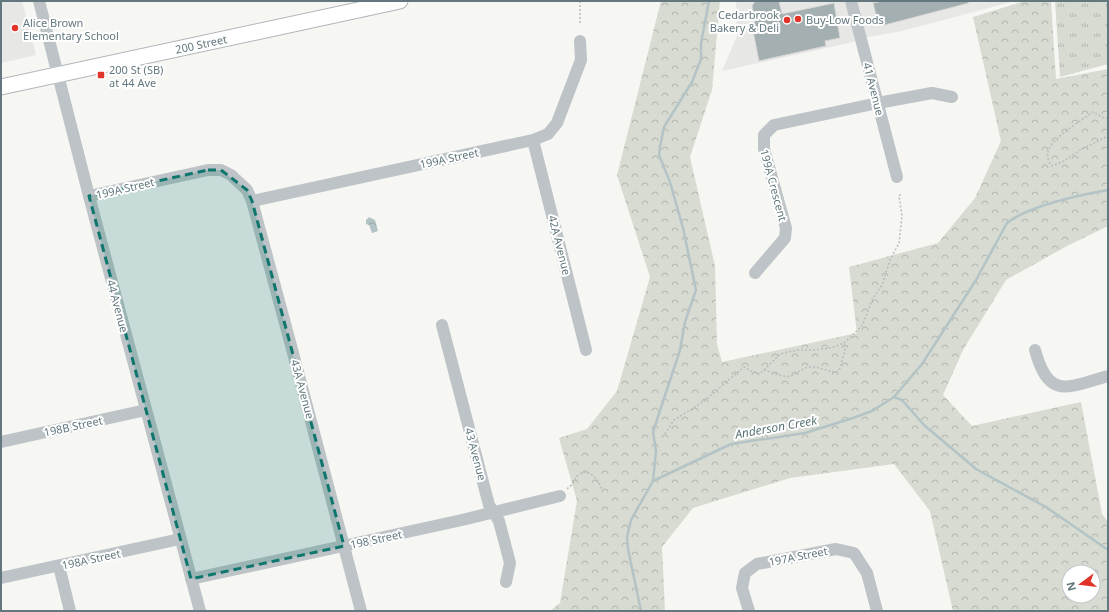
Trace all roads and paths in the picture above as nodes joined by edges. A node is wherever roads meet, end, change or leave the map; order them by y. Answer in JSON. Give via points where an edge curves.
{"nodes":[{"id":1,"x":39,"y":1,"type":"edge"},
{"id":2,"x":400,"y":1,"type":"edge"},
{"id":3,"x":580,"y":1,"type":"edge"},
{"id":4,"x":852,"y":1,"type":"edge"},
{"id":5,"x":580,"y":25,"type":"dead end"},
{"id":6,"x":580,"y":41,"type":"dead end"},
{"id":7,"x":58,"y":74,"type":"junction"},
{"id":8,"x":1,"y":87,"type":"edge"},
{"id":9,"x":952,"y":97,"type":"dead end"},
{"id":10,"x":878,"y":103,"type":"junction"},
{"id":11,"x":1108,"y":118,"type":"edge"},
{"id":12,"x":1108,"y":136,"type":"edge"},
{"id":13,"x":534,"y":140,"type":"junction"},
{"id":14,"x":231,"y":175,"type":"joint"},
{"id":15,"x":897,"y":178,"type":"dead end"},
{"id":16,"x":902,"y":193,"type":"dead end"},
{"id":17,"x":88,"y":196,"type":"junction"},
{"id":18,"x":252,"y":201,"type":"junction"},
{"id":19,"x":755,"y":273,"type":"dead end"},
{"id":20,"x":442,"y":325,"type":"dead end"},
{"id":21,"x":844,"y":344,"type":"junction"},
{"id":22,"x":586,"y":350,"type":"dead end"},
{"id":23,"x":1035,"y":350,"type":"dead end"},
{"id":24,"x":764,"y":370,"type":"junction"},
{"id":25,"x":1108,"y":376,"type":"edge"},
{"id":26,"x":146,"y":410,"type":"junction"},
{"id":27,"x":665,"y":434,"type":"dead end"},
{"id":28,"x":1,"y":442,"type":"edge"},
{"id":29,"x":602,"y":491,"type":"dead end"},
{"id":30,"x":560,"y":496,"type":"joint"},
{"id":31,"x":494,"y":513,"type":"junction"},
{"id":32,"x":180,"y":539,"type":"junction"},
{"id":33,"x":344,"y":546,"type":"junction"},
{"id":34,"x":59,"y":566,"type":"junction"},
{"id":35,"x":1,"y":578,"type":"edge"},
{"id":36,"x":191,"y":579,"type":"junction"},
{"id":37,"x":506,"y":582,"type":"dead end"},
{"id":38,"x":70,"y":611,"type":"edge"},
{"id":39,"x":200,"y":611,"type":"edge"},
{"id":40,"x":361,"y":611,"type":"edge"},
{"id":41,"x":749,"y":611,"type":"edge"},
{"id":42,"x":877,"y":611,"type":"edge"}],
"edges":[{"from":1,"to":7,"type":"street","name":"44 Avenue"},
{"from":2,"to":7,"type":"main road","name":"200 Street"},
{"from":3,"to":5,"type":"path"},
{"from":4,"to":10,"type":"street","name":"41 Avenue"},
{"from":6,"to":13,"type":"street","name":"199A Street","via":[[581,60],[557,123],[548,134]]},
{"from":7,"to":8,"type":"main road","name":"200 Street"},
{"from":7,"to":17,"type":"street","name":"44 Avenue"},
{"from":9,"to":10,"type":"street","via":[[932,93]]},
{"from":10,"to":15,"type":"street","name":"41 Avenue"},
{"from":10,"to":19,"type":"street","name":"199A Crescent","via":[[774,125],[764,135],[764,150],[786,228],[785,238]]},
{"from":11,"to":12,"type":"path","via":[[1093,112],[1057,139],[1048,149],[1049,164],[1052,166],[1064,161]]},
{"from":13,"to":18,"type":"street","name":"199A Street"},
{"from":13,"to":22,"type":"street","name":"42A Avenue"},
{"from":14,"to":17,"type":"street","name":"199A Street","via":[[221,170],[208,170]]},
{"from":14,"to":18,"type":"street","name":"43A Avenue","via":[[247,190]]},
{"from":16,"to":21,"type":"path","via":[[899,196],[902,216],[899,243],[862,326]]},
{"from":17,"to":26,"type":"street","name":"44 Avenue"},
{"from":18,"to":33,"type":"street","name":"43A Avenue"},
{"from":20,"to":31,"type":"street","name":"43 Avenue","via":[[489,505]]},
{"from":21,"to":24,"type":"path","via":[[780,354]]},
{"from":21,"to":24,"type":"path","via":[[845,350],[839,371],[829,372],[813,366],[790,376],[782,376]]},
{"from":23,"to":25,"type":"street","via":[[1048,380],[1057,386],[1069,386]]},
{"from":24,"to":27,"type":"path","via":[[760,374],[744,367],[703,402],[674,420]]},
{"from":26,"to":28,"type":"street","name":"198B Street"},
{"from":26,"to":32,"type":"street","name":"44 Avenue"},
{"from":29,"to":30,"type":"path","via":[[599,481],[589,472],[583,472],[577,475],[573,484]]},
{"from":30,"to":31,"type":"street","name":"198 Street"},
{"from":31,"to":33,"type":"street","name":"198 Street"},
{"from":31,"to":37,"type":"street","name":"43 Avenue","via":[[499,521],[510,563]]},
{"from":32,"to":34,"type":"street","name":"198A Street"},
{"from":32,"to":36,"type":"street","name":"44 Avenue"},
{"from":33,"to":36,"type":"street","name":"198 Street"},
{"from":33,"to":40,"type":"street","name":"43A Avenue"},
{"from":34,"to":35,"type":"street","name":"198A Street"},
{"from":34,"to":38,"type":"street"},
{"from":36,"to":39,"type":"street","name":"44 Avenue"},
{"from":41,"to":42,"type":"street","name":"197A Street","via":[[742,588],[745,573],[757,564],[836,549],[854,554],[867,573]]}]}
